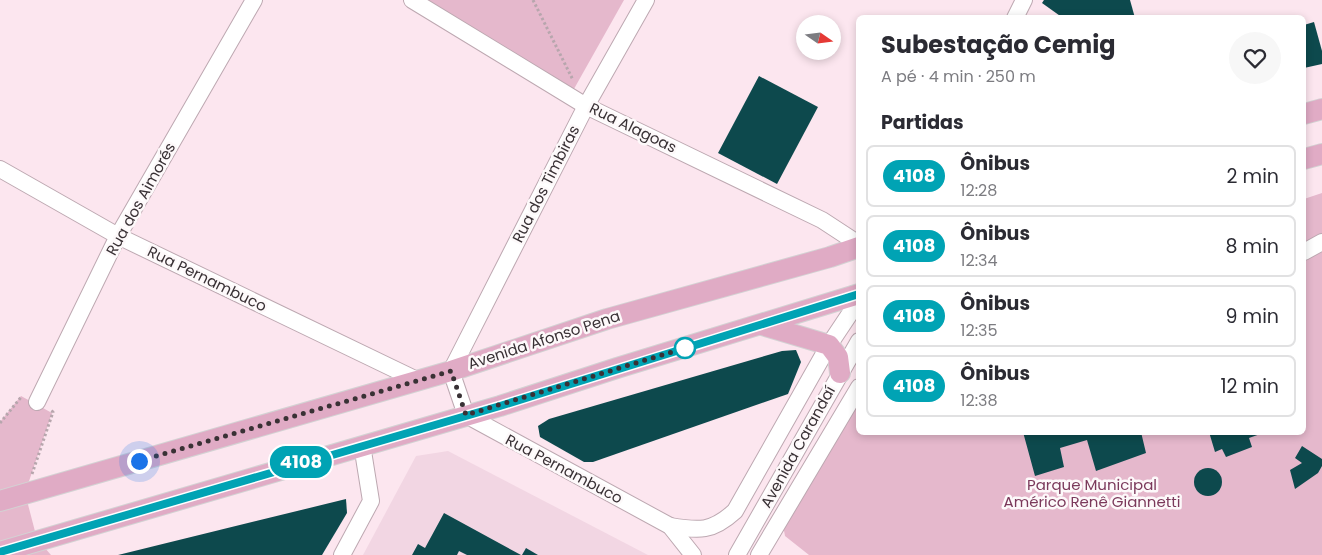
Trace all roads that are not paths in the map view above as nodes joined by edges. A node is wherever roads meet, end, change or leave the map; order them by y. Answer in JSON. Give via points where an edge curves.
{"nodes":[{"id":1,"x":254,"y":0,"type":"edge"},
{"id":2,"x":412,"y":0,"type":"edge"},
{"id":3,"x":646,"y":0,"type":"edge"},
{"id":4,"x":1024,"y":0,"type":"edge"},
{"id":5,"x":1016,"y":15,"type":"edge"},
{"id":6,"x":586,"y":106,"type":"junction"},
{"id":7,"x":1322,"y":109,"type":"edge"},
{"id":8,"x":1306,"y":113,"type":"edge"},
{"id":9,"x":1322,"y":154,"type":"edge"},
{"id":10,"x":1306,"y":158,"type":"edge"},
{"id":11,"x":0,"y":169,"type":"edge"},
{"id":12,"x":118,"y":236,"type":"junction"},
{"id":13,"x":1322,"y":242,"type":"edge"},
{"id":14,"x":856,"y":249,"type":"edge"},
{"id":15,"x":1306,"y":251,"type":"edge"},
{"id":16,"x":856,"y":253,"type":"edge"},
{"id":17,"x":856,"y":295,"type":"edge"},
{"id":18,"x":856,"y":304,"type":"edge"},
{"id":19,"x":762,"y":325,"type":"junction"},
{"id":20,"x":829,"y":345,"type":"junction"},
{"id":21,"x":856,"y":346,"type":"edge"},
{"id":22,"x":451,"y":371,"type":"junction"},
{"id":23,"x":840,"y":373,"type":"junction"},
{"id":24,"x":419,"y":381,"type":"junction"},
{"id":25,"x":856,"y":392,"type":"edge"},
{"id":26,"x":37,"y":402,"type":"road end"},
{"id":27,"x":466,"y":415,"type":"junction"},
{"id":28,"x":362,"y":445,"type":"junction"},
{"id":29,"x":0,"y":501,"type":"edge"},
{"id":30,"x":735,"y":511,"type":"junction"},
{"id":31,"x":670,"y":526,"type":"junction"},
{"id":32,"x":0,"y":552,"type":"edge"},
{"id":33,"x":742,"y":552,"type":"edge"},
{"id":34,"x":342,"y":555,"type":"edge"},
{"id":35,"x":693,"y":555,"type":"edge"},
{"id":36,"x":759,"y":555,"type":"edge"}],
"edges":[{"from":1,"to":12,"type":"street","name":"Rua dos Aimorés"},
{"from":2,"to":6,"type":"street","name":"Rua Alagoas"},
{"from":3,"to":6,"type":"street","name":"Rua dos Timbiras"},
{"from":4,"to":5,"type":"street"},
{"from":6,"to":14,"type":"street","name":"Rua Alagoas","via":[[822,220],[851,239]]},
{"from":6,"to":22,"type":"street","name":"Rua dos Timbiras"},
{"from":7,"to":8,"type":"main road"},
{"from":9,"to":10,"type":"main road"},
{"from":11,"to":12,"type":"street","name":"Rua Pernambuco"},
{"from":12,"to":24,"type":"street","name":"Rua Pernambuco"},
{"from":12,"to":26,"type":"street","name":"Rua dos Aimorés"},
{"from":13,"to":15,"type":"street"},
{"from":16,"to":22,"type":"main road","name":"Avenida Afonso Pena","via":[[607,319]]},
{"from":17,"to":19,"type":"main road"},
{"from":18,"to":20,"type":"street","name":"Avenida Carandaí"},
{"from":19,"to":20,"type":"main road"},
{"from":19,"to":27,"type":"main road"},
{"from":20,"to":23,"type":"main road","via":[[838,357]]},
{"from":20,"to":30,"type":"street","name":"Avenida Carandaí"},
{"from":21,"to":23,"type":"street","name":"Avenida Carandaí"},
{"from":22,"to":24,"type":"main road","name":"Avenida Afonso Pena"},
{"from":22,"to":27,"type":"street"},
{"from":23,"to":33,"type":"street","name":"Avenida Carandaí"},
{"from":24,"to":29,"type":"main road","name":"Avenida Afonso Pena"},
{"from":25,"to":36,"type":"street"},
{"from":27,"to":28,"type":"main road"},
{"from":27,"to":31,"type":"street","name":"Rua Pernambuco"},
{"from":28,"to":32,"type":"main road"},
{"from":28,"to":34,"type":"street","via":[[372,501]]},
{"from":30,"to":31,"type":"street","via":[[710,528],[699,530]]},
{"from":30,"to":33,"type":"street"},
{"from":31,"to":35,"type":"street","name":"Rua Pernambuco"}]}
